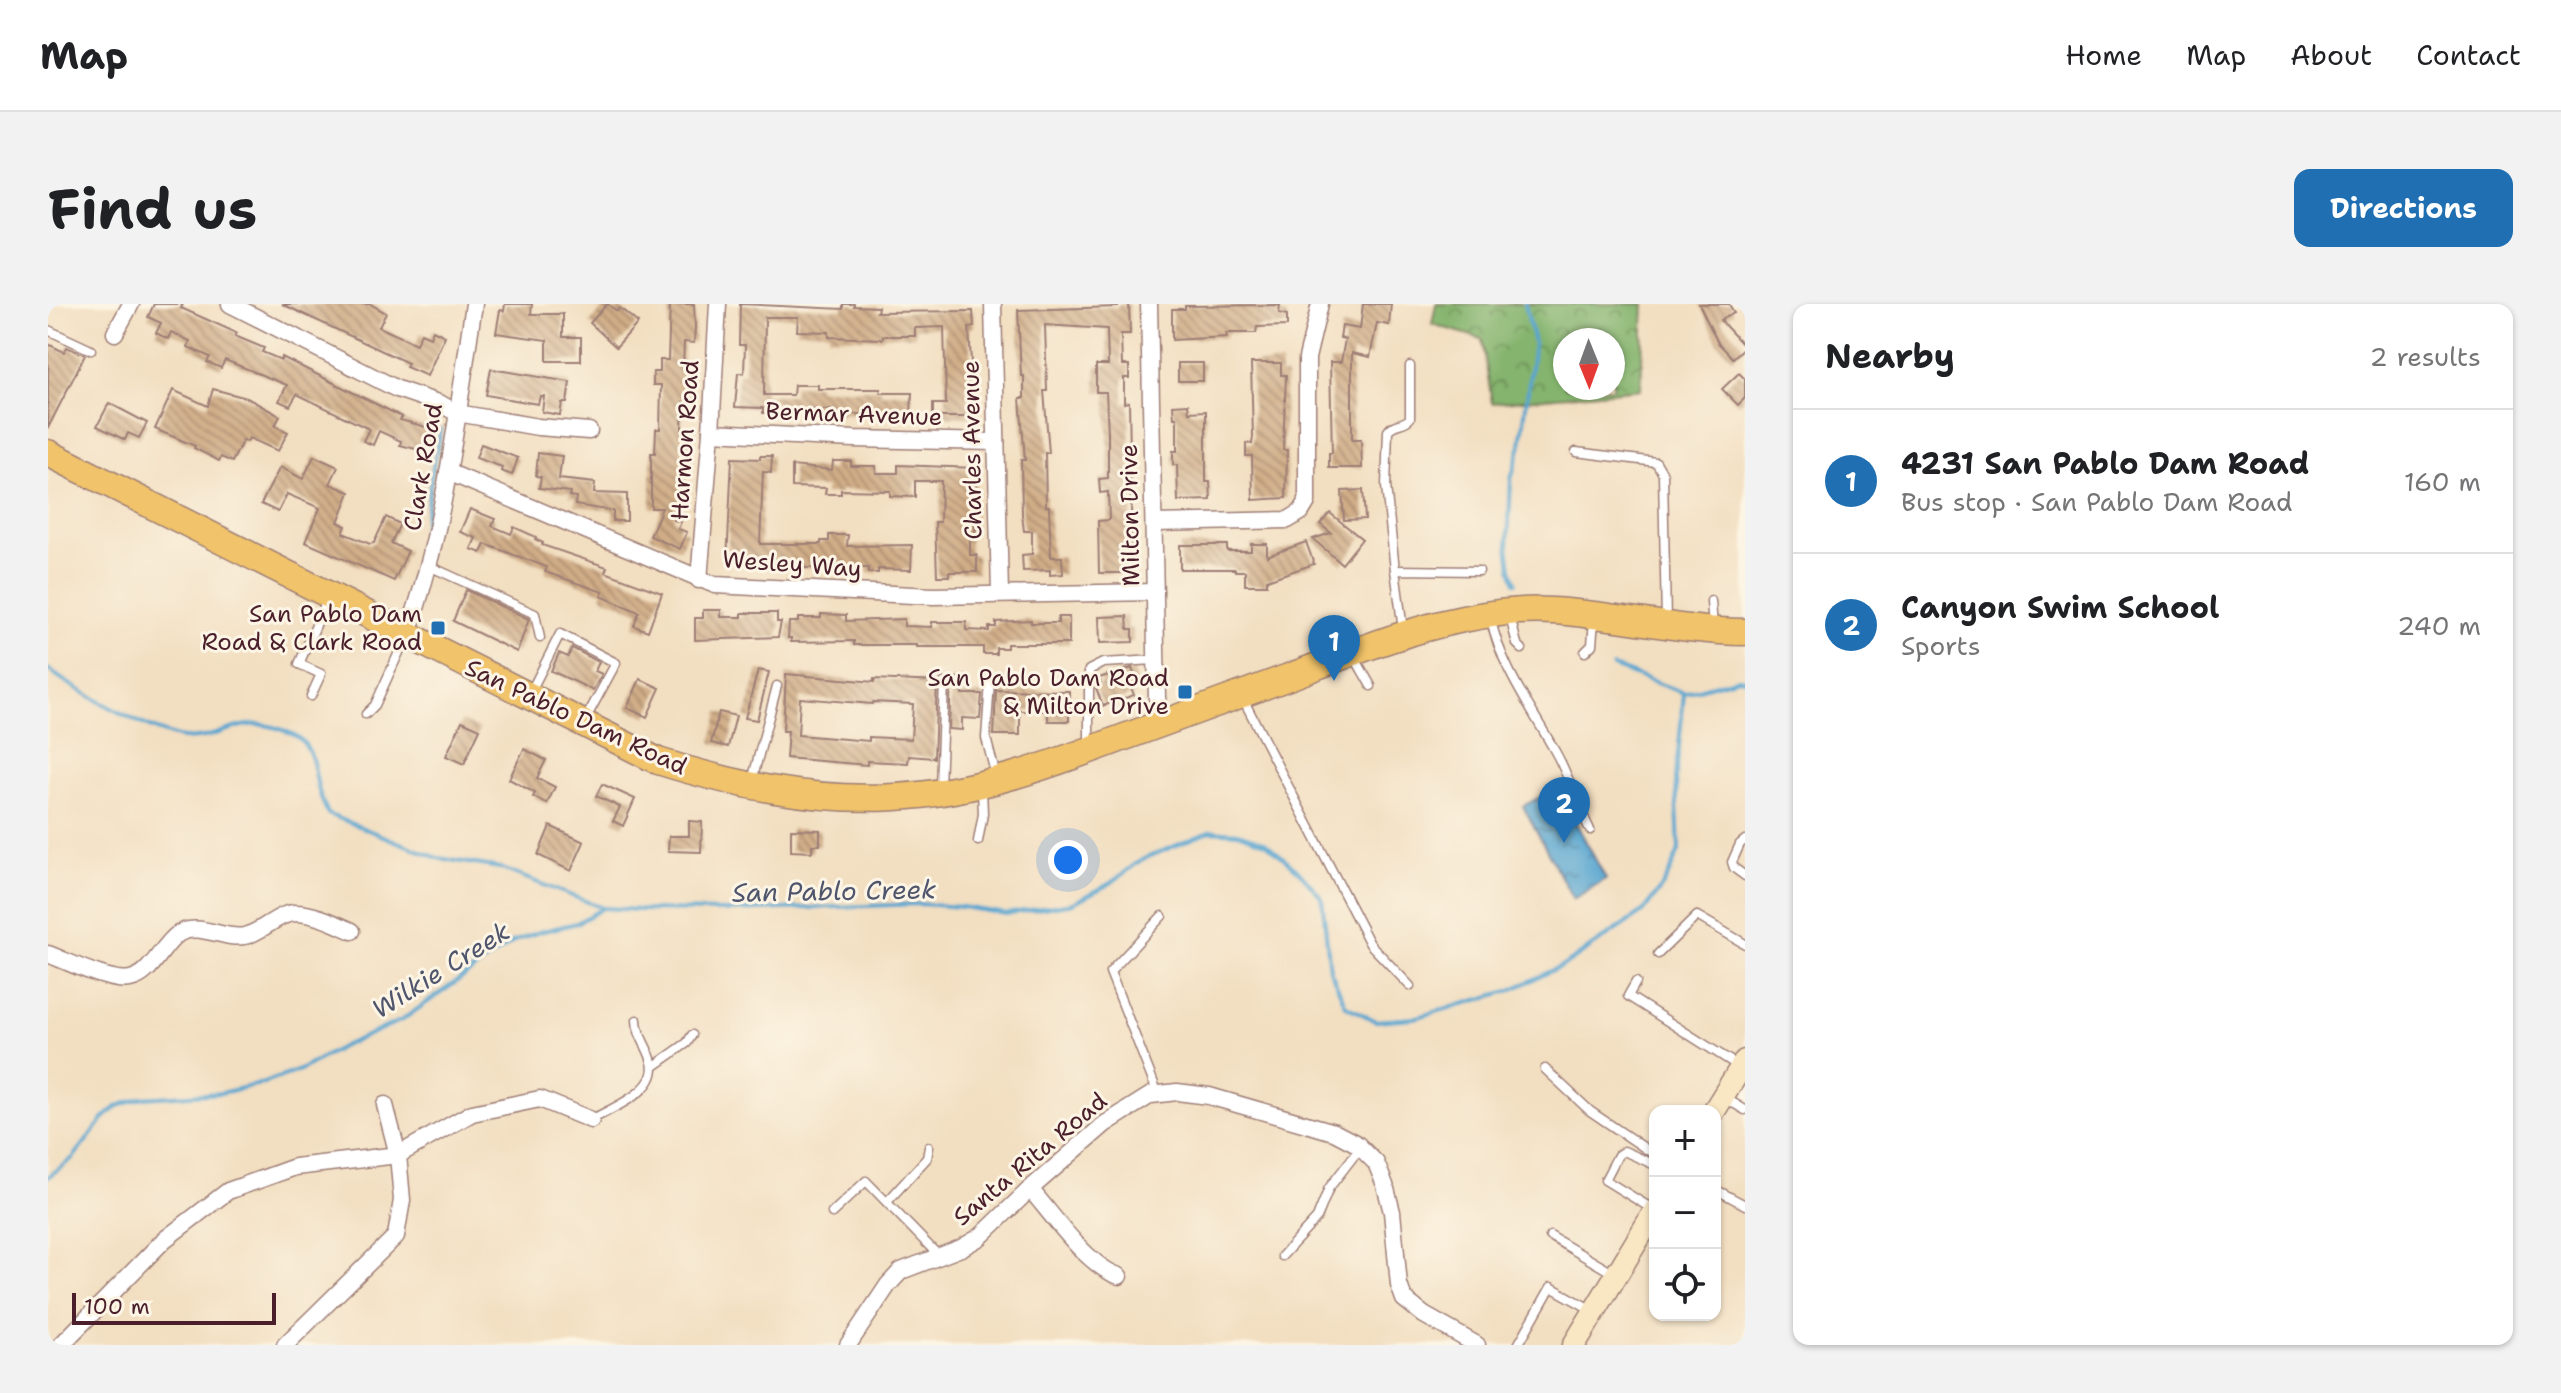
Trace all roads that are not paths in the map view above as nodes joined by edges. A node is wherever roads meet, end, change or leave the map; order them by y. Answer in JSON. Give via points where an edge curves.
{"nodes":[{"id":1,"x":131,"y":304,"type":"edge"},
{"id":2,"x":230,"y":304,"type":"edge"},
{"id":3,"x":474,"y":304,"type":"edge"},
{"id":4,"x":718,"y":304,"type":"edge"},
{"id":5,"x":993,"y":304,"type":"edge"},
{"id":6,"x":1149,"y":304,"type":"edge"},
{"id":7,"x":1320,"y":304,"type":"edge"},
{"id":8,"x":48,"y":330,"type":"edge"},
{"id":9,"x":115,"y":333,"type":"dead end"},
{"id":10,"x":91,"y":350,"type":"dead end"},
{"id":11,"x":1410,"y":366,"type":"dead end"},
{"id":12,"x":457,"y":413,"type":"junction"},
{"id":13,"x":589,"y":431,"type":"dead end"},
{"id":14,"x":711,"y":432,"type":"junction"},
{"id":15,"x":996,"y":442,"type":"junction"},
{"id":16,"x":1576,"y":452,"type":"dead end"},
{"id":17,"x":48,"y":453,"type":"edge"},
{"id":18,"x":448,"y":472,"type":"junction"},
{"id":19,"x":1154,"y":523,"type":"junction"},
{"id":20,"x":429,"y":566,"type":"junction"},
{"id":21,"x":1395,"y":570,"type":"junction"},
{"id":22,"x":1479,"y":571,"type":"dead end"},
{"id":23,"x":699,"y":580,"type":"junction"},
{"id":24,"x":1155,"y":592,"type":"junction"},
{"id":25,"x":1000,"y":594,"type":"junction"},
{"id":26,"x":329,"y":596,"type":"junction"},
{"id":27,"x":1711,"y":601,"type":"dead end"},
{"id":28,"x":1499,"y":614,"type":"junction"},
{"id":29,"x":1594,"y":615,"type":"junction"},
{"id":30,"x":1666,"y":626,"type":"junction"},
{"id":31,"x":1713,"y":631,"type":"junction"},
{"id":32,"x":1745,"y":632,"type":"edge"},
{"id":33,"x":407,"y":635,"type":"junction"},
{"id":34,"x":1404,"y":635,"type":"junction"},
{"id":35,"x":540,"y":638,"type":"dead end"},
{"id":36,"x":1522,"y":649,"type":"dead end"},
{"id":37,"x":1585,"y":652,"type":"dead end"},
{"id":38,"x":1353,"y":653,"type":"junction"},
{"id":39,"x":1157,"y":660,"type":"junction"},
{"id":40,"x":990,"y":682,"type":"dead end"},
{"id":41,"x":944,"y":683,"type":"dead end"},
{"id":42,"x":777,"y":686,"type":"dead end"},
{"id":43,"x":1371,"y":686,"type":"dead end"},
{"id":44,"x":1241,"y":695,"type":"junction"},
{"id":45,"x":311,"y":696,"type":"dead end"},
{"id":46,"x":529,"y":697,"type":"junction"},
{"id":47,"x":366,"y":714,"type":"dead end"},
{"id":48,"x":583,"y":724,"type":"junction"},
{"id":49,"x":1162,"y":724,"type":"junction"},
{"id":50,"x":1090,"y":750,"type":"junction"},
{"id":51,"x":990,"y":782,"type":"junction"},
{"id":52,"x":750,"y":786,"type":"junction"},
{"id":53,"x":940,"y":792,"type":"junction"},
{"id":54,"x":1590,"y":830,"type":"dead end"},
{"id":55,"x":1745,"y":840,"type":"edge"},
{"id":56,"x":978,"y":841,"type":"dead end"},
{"id":57,"x":1745,"y":876,"type":"edge"},
{"id":58,"x":1162,"y":916,"type":"dead end"},
{"id":59,"x":352,"y":931,"type":"dead end"},
{"id":60,"x":1745,"y":944,"type":"edge"},
{"id":61,"x":48,"y":954,"type":"edge"},
{"id":62,"x":1658,"y":954,"type":"dead end"},
{"id":63,"x":1636,"y":982,"type":"dead end"},
{"id":64,"x":1410,"y":986,"type":"dead end"},
{"id":65,"x":637,"y":1020,"type":"dead end"},
{"id":66,"x":692,"y":1035,"type":"dead end"},
{"id":67,"x":1743,"y":1064,"type":"edge"},
{"id":68,"x":653,"y":1067,"type":"junction"},
{"id":69,"x":1545,"y":1069,"type":"dead end"},
{"id":70,"x":1159,"y":1094,"type":"junction"},
{"id":71,"x":1719,"y":1104,"type":"edge"},
{"id":72,"x":385,"y":1105,"type":"dead end"},
{"id":73,"x":1745,"y":1110,"type":"edge"},
{"id":74,"x":591,"y":1120,"type":"joint"},
{"id":75,"x":929,"y":1147,"type":"dead end"},
{"id":76,"x":1360,"y":1147,"type":"junction"},
{"id":77,"x":1649,"y":1151,"type":"edge"},
{"id":78,"x":398,"y":1155,"type":"junction"},
{"id":79,"x":1649,"y":1162,"type":"edge"},
{"id":80,"x":1030,"y":1189,"type":"junction"},
{"id":81,"x":1721,"y":1192,"type":"edge"},
{"id":82,"x":887,"y":1202,"type":"junction"},
{"id":83,"x":1745,"y":1205,"type":"edge"},
{"id":84,"x":1649,"y":1206,"type":"edge"},
{"id":85,"x":832,"y":1213,"type":"dead end"},
{"id":86,"x":1649,"y":1220,"type":"edge"},
{"id":87,"x":1550,"y":1236,"type":"dead end"},
{"id":88,"x":939,"y":1256,"type":"junction"},
{"id":89,"x":1282,"y":1256,"type":"dead end"},
{"id":90,"x":1616,"y":1275,"type":"junction"},
{"id":91,"x":1119,"y":1276,"type":"dead end"},
{"id":92,"x":1594,"y":1312,"type":"junction"},
{"id":93,"x":61,"y":1345,"type":"edge"},
{"id":94,"x":285,"y":1345,"type":"edge"},
{"id":95,"x":848,"y":1345,"type":"edge"},
{"id":96,"x":1477,"y":1345,"type":"edge"},
{"id":97,"x":1518,"y":1345,"type":"edge"},
{"id":98,"x":1574,"y":1345,"type":"edge"}],
"edges":[{"from":1,"to":9,"type":"street"},
{"from":2,"to":12,"type":"street","via":[[397,389]]},
{"from":3,"to":12,"type":"street","name":"Clark Road"},
{"from":4,"to":14,"type":"street","name":"Harmon Road"},
{"from":5,"to":15,"type":"street","name":"Charles Avenue"},
{"from":6,"to":19,"type":"street","name":"Milton Drive"},
{"from":7,"to":19,"type":"street","via":[[1307,358],[1307,502],[1301,512],[1288,520]]},
{"from":8,"to":10,"type":"lane"},
{"from":11,"to":21,"type":"lane","via":[[1410,418],[1388,431],[1386,486]]},
{"from":12,"to":13,"type":"street"},
{"from":12,"to":18,"type":"street","name":"Clark Road"},
{"from":14,"to":15,"type":"street","name":"Bermar Avenue"},
{"from":14,"to":23,"type":"street","name":"Harmon Road"},
{"from":15,"to":25,"type":"street","name":"Charles Avenue"},
{"from":16,"to":30,"type":"lane","via":[[1656,462],[1661,467]]},
{"from":17,"to":26,"type":"main road","name":"San Pablo Dam Road"},
{"from":18,"to":20,"type":"street","name":"Clark Road"},
{"from":18,"to":23,"type":"street","name":"Wesley Way"},
{"from":19,"to":24,"type":"street","name":"Milton Drive"},
{"from":20,"to":33,"type":"street","name":"Clark Road"},
{"from":20,"to":35,"type":"lane","via":[[535,614]]},
{"from":21,"to":22,"type":"lane"},
{"from":21,"to":34,"type":"lane"},
{"from":23,"to":25,"type":"street","name":"Wesley Way","via":[[865,593]]},
{"from":24,"to":25,"type":"street","name":"Wesley Way"},
{"from":24,"to":39,"type":"street","name":"Milton Drive"},
{"from":26,"to":33,"type":"main road","name":"San Pablo Dam Road"},
{"from":26,"to":45,"type":"lane","via":[[299,664],[321,674]]},
{"from":27,"to":31,"type":"lane"},
{"from":28,"to":29,"type":"main road","name":"San Pablo Dam Road","via":[[1551,610]]},
{"from":28,"to":34,"type":"main road","name":"San Pablo Dam Road"},
{"from":28,"to":36,"type":"lane"},
{"from":28,"to":54,"type":"lane","via":[[1496,644]]},
{"from":29,"to":30,"type":"main road","name":"San Pablo Dam Road"},
{"from":29,"to":37,"type":"lane","via":[[1592,645]]},
{"from":30,"to":31,"type":"main road","name":"San Pablo Dam Road"},
{"from":31,"to":32,"type":"main road","name":"San Pablo Dam Road"},
{"from":33,"to":46,"type":"main road","name":"San Pablo Dam Road"},
{"from":33,"to":47,"type":"lane"},
{"from":34,"to":38,"type":"main road","name":"San Pablo Dam Road"},
{"from":38,"to":43,"type":"lane"},
{"from":38,"to":44,"type":"main road","name":"San Pablo Dam Road"},
{"from":39,"to":49,"type":"street","name":"Milton Drive"},
{"from":39,"to":50,"type":"lane","via":[[1103,663],[1089,670]]},
{"from":40,"to":51,"type":"lane"},
{"from":41,"to":53,"type":"lane"},
{"from":42,"to":52,"type":"lane"},
{"from":44,"to":49,"type":"main road","name":"San Pablo Dam Road"},
{"from":44,"to":64,"type":"lane","via":[[1370,944]]},
{"from":46,"to":48,"type":"main road","name":"San Pablo Dam Road"},
{"from":46,"to":48,"type":"lane","via":[[560,634],[616,663]]},
{"from":48,"to":52,"type":"main road","name":"San Pablo Dam Road","via":[[658,761]]},
{"from":49,"to":50,"type":"main road","name":"San Pablo Dam Road"},
{"from":50,"to":51,"type":"main road","name":"San Pablo Dam Road"},
{"from":51,"to":53,"type":"main road","name":"San Pablo Dam Road"},
{"from":51,"to":56,"type":"lane"},
{"from":52,"to":53,"type":"main road","name":"San Pablo Dam Road","via":[[856,798]]},
{"from":55,"to":57,"type":"lane","via":[[1732,862]]},
{"from":58,"to":70,"type":"lane","via":[[1110,972]]},
{"from":59,"to":61,"type":"street","via":[[291,913],[243,937],[181,932],[131,979]]},
{"from":60,"to":62,"type":"lane","via":[[1697,916]]},
{"from":63,"to":67,"type":"lane","via":[[1628,996]]},
{"from":65,"to":68,"type":"lane"},
{"from":66,"to":68,"type":"lane"},
{"from":67,"to":71,"type":"main road"},
{"from":68,"to":74,"type":"lane","via":[[649,1081],[636,1094]]},
{"from":69,"to":77,"type":"lane","via":[[1590,1111]]},
{"from":70,"to":76,"type":"street","name":"Santa Rita Road","via":[[1209,1096],[1334,1132]]},
{"from":70,"to":80,"type":"street","name":"Santa Rita Road","via":[[1105,1124]]},
{"from":71,"to":73,"type":"lane"},
{"from":72,"to":78,"type":"street"},
{"from":74,"to":78,"type":"street","via":[[540,1099],[472,1113]]},
{"from":75,"to":82,"type":"lane","via":[[927,1158]]},
{"from":76,"to":89,"type":"lane","via":[[1329,1188],[1317,1218]]},
{"from":76,"to":96,"type":"street","name":"Santa Rita Road","via":[[1376,1163],[1385,1185],[1404,1299]]},
{"from":78,"to":93,"type":"street","via":[[295,1167],[228,1191],[164,1240]]},
{"from":78,"to":94,"type":"street","via":[[402,1200],[396,1236]]},
{"from":79,"to":84,"type":"lane","via":[[1624,1151],[1605,1180]]},
{"from":80,"to":88,"type":"street","name":"Santa Rita Road","via":[[980,1237]]},
{"from":80,"to":91,"type":"street","via":[[1105,1272]]},
{"from":81,"to":83,"type":"lane"},
{"from":82,"to":85,"type":"lane","via":[[866,1181]]},
{"from":82,"to":88,"type":"lane"},
{"from":86,"to":90,"type":"main road"},
{"from":87,"to":90,"type":"lane"},
{"from":88,"to":95,"type":"street","name":"Santa Rita Road","via":[[901,1271]]},
{"from":90,"to":92,"type":"main road"},
{"from":92,"to":97,"type":"lane","via":[[1551,1287]]},
{"from":92,"to":98,"type":"main road"}]}
